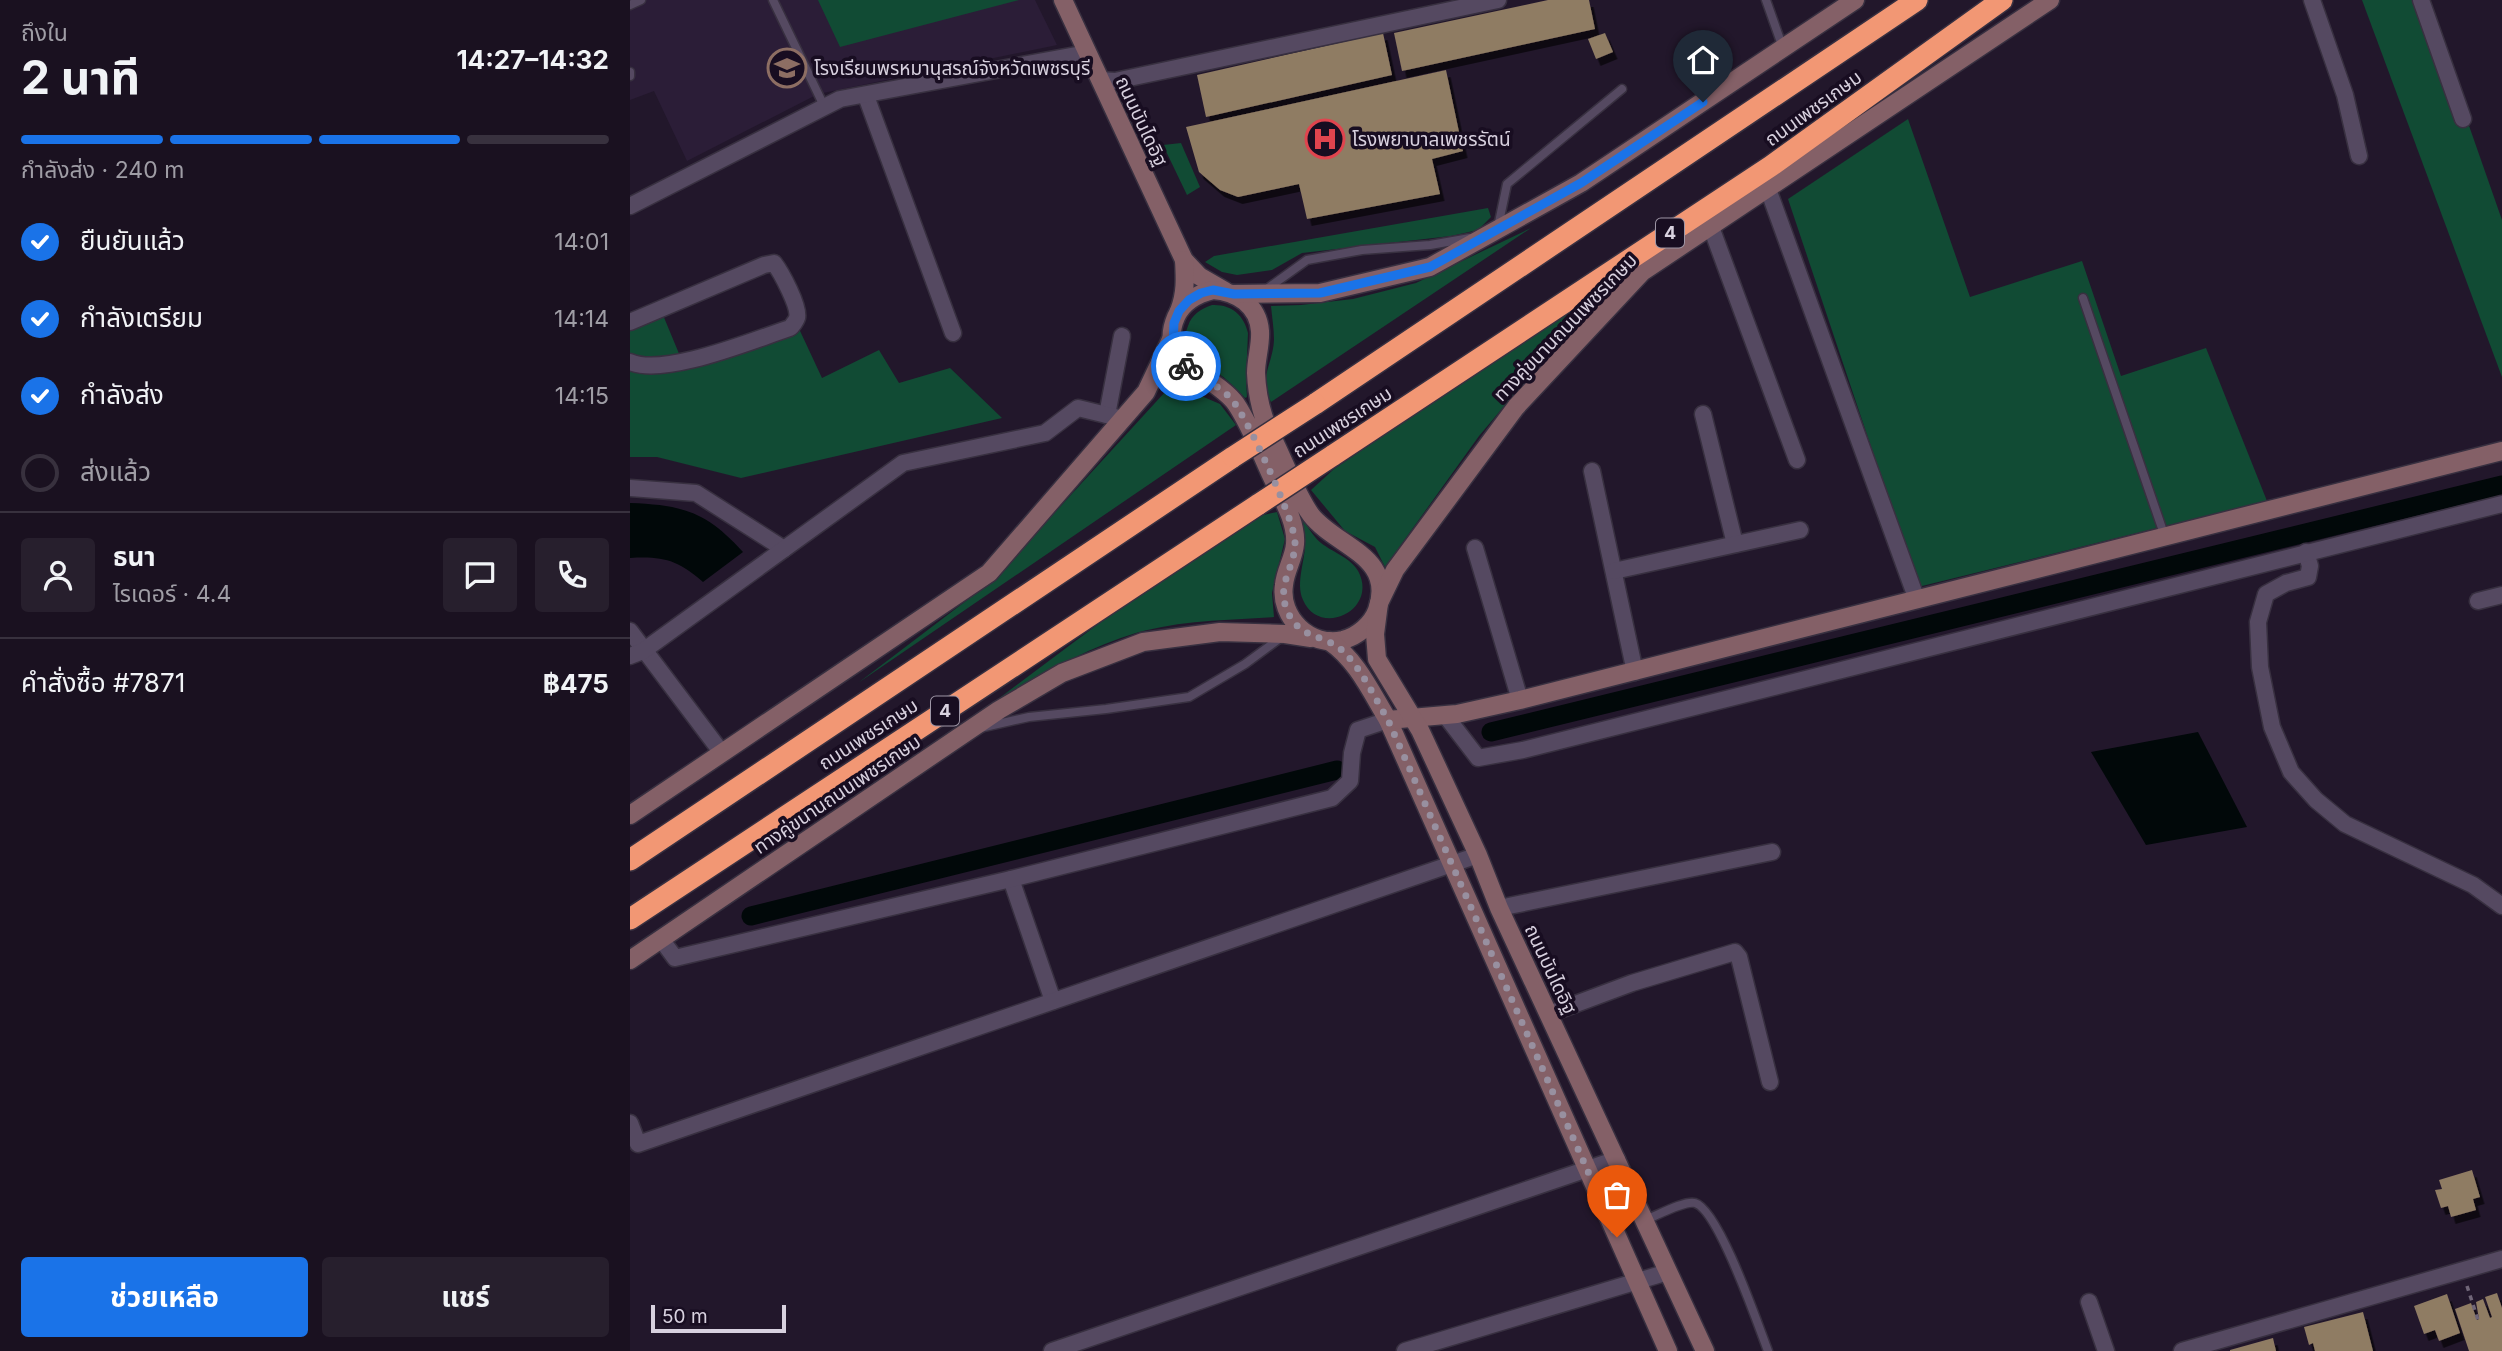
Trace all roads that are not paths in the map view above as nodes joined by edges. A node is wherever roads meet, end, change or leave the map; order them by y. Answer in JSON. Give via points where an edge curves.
{"nodes":[{"id":1,"x":642,"y":0,"type":"edge"},
{"id":2,"x":773,"y":0,"type":"edge"},
{"id":3,"x":1063,"y":0,"type":"edge"},
{"id":4,"x":1498,"y":0,"type":"edge"},
{"id":5,"x":1766,"y":0,"type":"edge"},
{"id":6,"x":1855,"y":0,"type":"edge"},
{"id":7,"x":1917,"y":0,"type":"edge"},
{"id":8,"x":2001,"y":0,"type":"edge"},
{"id":9,"x":2050,"y":0,"type":"edge"},
{"id":10,"x":2312,"y":0,"type":"edge"},
{"id":11,"x":2421,"y":0,"type":"edge"},
{"id":12,"x":630,"y":5,"type":"edge"},
{"id":13,"x":1783,"y":48,"type":"junction"},
{"id":14,"x":1087,"y":53,"type":"junction"},
{"id":15,"x":1100,"y":80,"type":"junction"},
{"id":16,"x":1622,"y":89,"type":"dead end"},
{"id":17,"x":866,"y":96,"type":"junction"},
{"id":18,"x":824,"y":106,"type":"junction"},
{"id":19,"x":2463,"y":119,"type":"dead end"},
{"id":20,"x":2359,"y":156,"type":"dead end"},
{"id":21,"x":1768,"y":189,"type":"junction"},
{"id":22,"x":630,"y":206,"type":"edge"},
{"id":23,"x":1711,"y":227,"type":"junction"},
{"id":24,"x":1493,"y":232,"type":"junction"},
{"id":25,"x":1184,"y":260,"type":"junction"},
{"id":26,"x":1229,"y":293,"type":"junction"},
{"id":27,"x":1259,"y":295,"type":"junction"},
{"id":28,"x":2082,"y":298,"type":"dead end"},
{"id":29,"x":1179,"y":311,"type":"junction"},
{"id":30,"x":630,"y":322,"type":"edge"},
{"id":31,"x":953,"y":333,"type":"dead end"},
{"id":32,"x":1172,"y":335,"type":"junction"},
{"id":33,"x":1122,"y":336,"type":"dead end"},
{"id":34,"x":630,"y":362,"type":"edge"},
{"id":35,"x":1703,"y":414,"type":"dead end"},
{"id":36,"x":1115,"y":417,"type":"junction"},
{"id":37,"x":2502,"y":451,"type":"edge"},
{"id":38,"x":1797,"y":460,"type":"dead end"},
{"id":39,"x":1592,"y":471,"type":"dead end"},
{"id":40,"x":630,"y":488,"type":"edge"},
{"id":41,"x":2502,"y":504,"type":"edge"},
{"id":42,"x":1800,"y":530,"type":"dead end"},
{"id":43,"x":2165,"y":537,"type":"junction"},
{"id":44,"x":1735,"y":544,"type":"junction"},
{"id":45,"x":1475,"y":548,"type":"dead end"},
{"id":46,"x":784,"y":549,"type":"junction"},
{"id":47,"x":2306,"y":552,"type":"junction"},
{"id":48,"x":1614,"y":571,"type":"junction"},
{"id":49,"x":2502,"y":595,"type":"edge"},
{"id":50,"x":1917,"y":600,"type":"junction"},
{"id":51,"x":2478,"y":601,"type":"dead end"},
{"id":52,"x":1380,"y":603,"type":"junction"},
{"id":53,"x":630,"y":631,"type":"edge"},
{"id":54,"x":1285,"y":634,"type":"junction"},
{"id":55,"x":1323,"y":640,"type":"junction"},
{"id":56,"x":636,"y":653,"type":"edge"},
{"id":57,"x":1635,"y":672,"type":"junction"},
{"id":58,"x":1520,"y":701,"type":"junction"},
{"id":59,"x":1445,"y":715,"type":"junction"},
{"id":60,"x":1412,"y":718,"type":"junction"},
{"id":61,"x":1388,"y":720,"type":"junction"},
{"id":62,"x":967,"y":732,"type":"junction"},
{"id":63,"x":722,"y":753,"type":"junction"},
{"id":64,"x":630,"y":815,"type":"edge"},
{"id":65,"x":1772,"y":852,"type":"dead end"},
{"id":66,"x":1478,"y":855,"type":"junction"},
{"id":67,"x":630,"y":860,"type":"edge"},
{"id":68,"x":1453,"y":864,"type":"junction"},
{"id":69,"x":1011,"y":878,"type":"junction"},
{"id":70,"x":2502,"y":906,"type":"edge"},
{"id":71,"x":1499,"y":908,"type":"junction"},
{"id":72,"x":630,"y":919,"type":"edge"},
{"id":73,"x":661,"y":939,"type":"junction"},
{"id":74,"x":630,"y":960,"type":"edge"},
{"id":75,"x":1053,"y":1001,"type":"junction"},
{"id":76,"x":1549,"y":1014,"type":"junction"},
{"id":77,"x":1770,"y":1082,"type":"dead end"},
{"id":78,"x":630,"y":1123,"type":"edge"},
{"id":79,"x":1617,"y":1159,"type":"junction"},
{"id":80,"x":1588,"y":1169,"type":"junction"},
{"id":81,"x":1645,"y":1220,"type":"junction"},
{"id":82,"x":2502,"y":1259,"type":"edge"},
{"id":83,"x":1668,"y":1272,"type":"junction"},
{"id":84,"x":1637,"y":1281,"type":"junction"},
{"id":85,"x":2089,"y":1302,"type":"dead end"},
{"id":86,"x":1052,"y":1351,"type":"edge"},
{"id":87,"x":1405,"y":1351,"type":"edge"},
{"id":88,"x":1668,"y":1351,"type":"edge"},
{"id":89,"x":1705,"y":1351,"type":"edge"},
{"id":90,"x":1768,"y":1351,"type":"edge"},
{"id":91,"x":2106,"y":1351,"type":"edge"},
{"id":92,"x":2182,"y":1351,"type":"edge"}],
"edges":[{"from":1,"to":12,"type":"lane"},
{"from":2,"to":18,"type":"lane"},
{"from":3,"to":14,"type":"main road","name":"ถนนบันไดอิฐ"},
{"from":4,"to":15,"type":"street","via":[[1115,81]]},
{"from":5,"to":13,"type":"lane"},
{"from":6,"to":13,"type":"main road"},
{"from":7,"to":67,"type":"highway","name":"ถนนเพชรเกษม","bridge":true},
{"from":8,"to":72,"type":"highway","name":"ถนนเพชรเกษม","number":"4","bridge":true,"via":[[1771,166]]},
{"from":9,"to":21,"type":"main road","name":"ทางคู่ขนานถนนเพชรเกษม","number":"4"},
{"from":10,"to":20,"type":"street","via":[[2345,95]]},
{"from":11,"to":19,"type":"street"},
{"from":13,"to":24,"type":"main road","via":[[1581,183]]},
{"from":14,"to":15,"type":"main road","name":"ถนนบันไดอิฐ"},
{"from":14,"to":17,"type":"street"},
{"from":15,"to":25,"type":"main road","name":"ถนนบันไดอิฐ"},
{"from":16,"to":24,"type":"lane","via":[[1507,184]]},
{"from":17,"to":18,"type":"street"},
{"from":17,"to":31,"type":"street"},
{"from":18,"to":22,"type":"street"},
{"from":21,"to":23,"type":"main road","name":"ทางคู่ขนานถนนเพชรเกษม","number":"4"},
{"from":21,"to":50,"type":"street"},
{"from":23,"to":38,"type":"street"},
{"from":23,"to":52,"type":"main road","name":"ทางคู่ขนานถนนเพชรเกษม","number":"4","via":[[1643,272],[1516,407],[1395,570]]},
{"from":24,"to":27,"type":"main road","via":[[1430,267],[1320,293]]},
{"from":24,"to":27,"type":"lane","via":[[1307,260]]},
{"from":25,"to":26,"type":"main road","name":"ถนนบันไดอิฐ","via":[[1199,276]]},
{"from":25,"to":29,"type":"main road","name":"ถนนบันไดอิฐ","via":[[1184,299]]},
{"from":26,"to":27,"type":"main road"},
{"from":26,"to":29,"type":"main road","via":[[1201,293]]},
{"from":26,"to":52,"type":"main road","via":[[1251,307],[1260,330],[1256,370],[1264,423],[1310,514],[1373,565],[1380,581]]},
{"from":28,"to":43,"type":"lane"},
{"from":29,"to":32,"type":"main road","name":"ถนนบันไดอิฐ"},
{"from":30,"to":34,"type":"street","via":[[774,263],[797,310],[790,328],[698,357],[671,365]]},
{"from":32,"to":36,"type":"main road","via":[[1146,392]]},
{"from":32,"to":55,"type":"main road","via":[[1181,360],[1217,384],[1249,428],[1291,518],[1296,543],[1284,581],[1286,610],[1305,633]]},
{"from":33,"to":36,"type":"street"},
{"from":35,"to":44,"type":"street"},
{"from":36,"to":46,"type":"street","via":[[1078,408],[1045,433],[903,463]]},
{"from":36,"to":63,"type":"main road","via":[[989,573]]},
{"from":37,"to":43,"type":"main road"},
{"from":39,"to":48,"type":"street"},
{"from":40,"to":46,"type":"street","via":[[696,494]]},
{"from":41,"to":47,"type":"street"},
{"from":42,"to":44,"type":"street"},
{"from":43,"to":50,"type":"main road"},
{"from":44,"to":48,"type":"street"},
{"from":45,"to":58,"type":"street"},
{"from":46,"to":56,"type":"street"},
{"from":47,"to":59,"type":"street","via":[[1523,750],[1478,758]]},
{"from":47,"to":70,"type":"street","via":[[2308,577],[2266,594],[2258,622],[2260,667],[2272,727],[2291,772],[2345,824],[2473,885]]},
{"from":48,"to":57,"type":"street"},
{"from":49,"to":51,"type":"street"},
{"from":50,"to":57,"type":"main road"},
{"from":52,"to":55,"type":"main road","via":[[1367,627],[1354,636]]},
{"from":52,"to":60,"type":"main road","name":"ถนนบันไดอิฐ","via":[[1377,659]]},
{"from":53,"to":56,"type":"street"},
{"from":54,"to":55,"type":"main road","name":"ทางคู่ขนานถนนเพชรเกษม","number":"4"},
{"from":54,"to":62,"type":"lane","via":[[1245,664],[1189,696],[1030,717]]},
{"from":54,"to":62,"type":"main road","name":"ทางคู่ขนานถนนเพชรเกษม","number":"4","via":[[1220,632],[1143,642],[1062,673]]},
{"from":55,"to":61,"type":"main road","via":[[1343,651],[1356,666]]},
{"from":56,"to":63,"type":"street"},
{"from":57,"to":58,"type":"main road"},
{"from":58,"to":59,"type":"main road"},
{"from":59,"to":60,"type":"main road"},
{"from":60,"to":61,"type":"main road"},
{"from":60,"to":66,"type":"main road","name":"ถนนบันไดอิฐ"},
{"from":61,"to":68,"type":"main road"},
{"from":61,"to":69,"type":"street","via":[[1358,730],[1350,781],[1332,798]]},
{"from":62,"to":73,"type":"main road","name":"ทางคู่ขนานถนนเพชรเกษม","number":"4"},
{"from":63,"to":64,"type":"main road"},
{"from":65,"to":71,"type":"street"},
{"from":66,"to":68,"type":"street"},
{"from":66,"to":71,"type":"main road","name":"ถนนบันไดอิฐ"},
{"from":68,"to":75,"type":"street"},
{"from":68,"to":80,"type":"main road"},
{"from":69,"to":73,"type":"street","via":[[675,958]]},
{"from":69,"to":75,"type":"street"},
{"from":71,"to":76,"type":"main road","name":"ถนนบันไดอิฐ"},
{"from":73,"to":74,"type":"main road","name":"ทางคู่ขนานถนนเพชรเกษม","number":"4"},
{"from":75,"to":78,"type":"street","via":[[638,1144]]},
{"from":76,"to":77,"type":"street","via":[[1735,952]]},
{"from":76,"to":79,"type":"main road","name":"ถนนบันไดอิฐ"},
{"from":79,"to":80,"type":"street"},
{"from":79,"to":81,"type":"main road","name":"ถนนบันไดอิฐ"},
{"from":80,"to":84,"type":"main road"},
{"from":80,"to":86,"type":"street"},
{"from":81,"to":83,"type":"main road","name":"ถนนบันไดอิฐ"},
{"from":81,"to":90,"type":"lane","via":[[1686,1203],[1704,1208],[1726,1245]]},
{"from":82,"to":92,"type":"street"},
{"from":83,"to":84,"type":"street"},
{"from":83,"to":89,"type":"main road","name":"ถนนบันไดอิฐ"},
{"from":84,"to":87,"type":"street"},
{"from":84,"to":88,"type":"main road"},
{"from":85,"to":91,"type":"street"}]}
